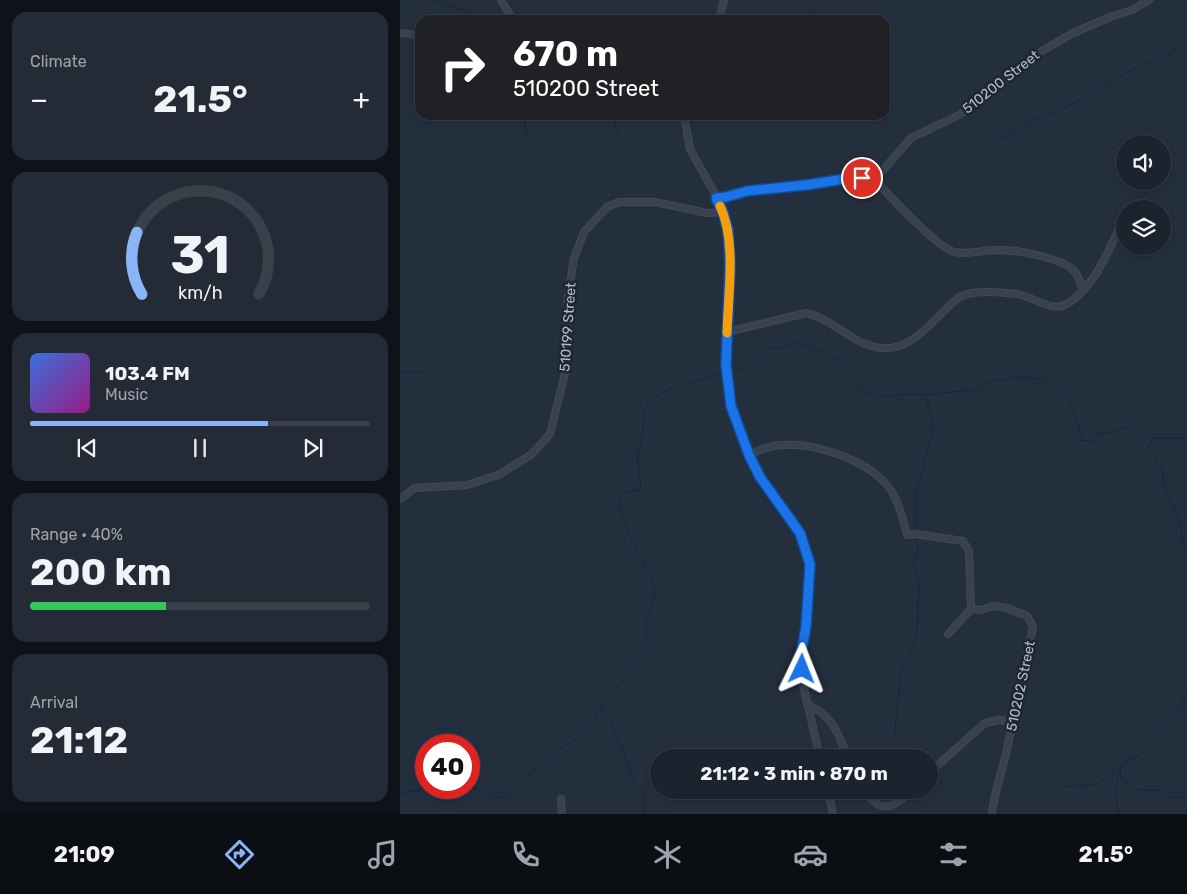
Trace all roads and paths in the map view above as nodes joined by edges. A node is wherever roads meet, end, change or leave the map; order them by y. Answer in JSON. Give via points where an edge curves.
{"nodes":[{"id":1,"x":501,"y":0,"type":"edge"},
{"id":2,"x":724,"y":0,"type":"edge"},
{"id":3,"x":1149,"y":0,"type":"edge"},
{"id":4,"x":510,"y":15,"type":"edge"},
{"id":5,"x":720,"y":15,"type":"edge"},
{"id":6,"x":400,"y":33,"type":"edge"},
{"id":7,"x":415,"y":34,"type":"edge"},
{"id":8,"x":685,"y":120,"type":"edge"},
{"id":9,"x":873,"y":178,"type":"junction"},
{"id":10,"x":716,"y":198,"type":"junction"},
{"id":11,"x":723,"y":212,"type":"junction"},
{"id":12,"x":1116,"y":233,"type":"edge"},
{"id":13,"x":1083,"y":290,"type":"junction"},
{"id":14,"x":727,"y":332,"type":"junction"},
{"id":15,"x":749,"y":455,"type":"junction"},
{"id":16,"x":400,"y":499,"type":"edge"},
{"id":17,"x":970,"y":609,"type":"junction"},
{"id":18,"x":948,"y":634,"type":"dead end"},
{"id":19,"x":807,"y":704,"type":"junction"},
{"id":20,"x":1013,"y":722,"type":"junction"},
{"id":21,"x":818,"y":749,"type":"edge"},
{"id":22,"x":844,"y":749,"type":"edge"},
{"id":23,"x":938,"y":765,"type":"edge"},
{"id":24,"x":561,"y":799,"type":"dead end"},
{"id":25,"x":830,"y":799,"type":"edge"},
{"id":26,"x":872,"y":799,"type":"edge"},
{"id":27,"x":903,"y":799,"type":"edge"},
{"id":28,"x":562,"y":814,"type":"edge"},
{"id":29,"x":833,"y":814,"type":"edge"},
{"id":30,"x":992,"y":814,"type":"edge"}],
"edges":[{"from":1,"to":4,"type":"street"},
{"from":2,"to":5,"type":"street"},
{"from":3,"to":9,"type":"street","name":"510200 Street","via":[[1071,34],[1042,51],[959,116],[910,138]]},
{"from":6,"to":7,"type":"street"},
{"from":8,"to":10,"type":"street","via":[[690,148]]},
{"from":9,"to":10,"type":"street","via":[[747,191]]},
{"from":9,"to":13,"type":"street","via":[[898,206],[954,252],[1023,251],[1066,266],[1075,272]]},
{"from":10,"to":11,"type":"street"},
{"from":11,"to":14,"type":"street","via":[[728,230],[730,263]]},
{"from":11,"to":16,"type":"street","name":"510199 Street","via":[[707,213],[655,202],[619,202],[607,207],[584,232],[574,258],[568,297],[565,373],[550,434],[531,455],[498,475],[467,485],[415,488]]},
{"from":12,"to":13,"type":"street","via":[[1092,280]]},
{"from":13,"to":14,"type":"street","via":[[1066,305],[1054,307],[1019,294],[986,292],[963,295],[900,347],[870,346],[818,316],[806,313]]},
{"from":14,"to":15,"type":"street","via":[[726,365],[731,406]]},
{"from":15,"to":17,"type":"street","via":[[764,448],[800,446],[828,451],[872,472],[888,486],[907,535],[963,541],[969,551]]},
{"from":15,"to":19,"type":"street","via":[[760,477],[800,533],[810,564],[801,654]]},
{"from":17,"to":18,"type":"street"},
{"from":17,"to":20,"type":"street","name":"510202 Street","via":[[1007,608],[1028,616],[1033,626]]},
{"from":19,"to":21,"type":"street"},
{"from":19,"to":22,"type":"street","via":[[827,716]]},
{"from":20,"to":23,"type":"street","via":[[985,723]]},
{"from":20,"to":30,"type":"street","name":"510202 Street"},
{"from":24,"to":28,"type":"street"},
{"from":25,"to":29,"type":"street"},
{"from":26,"to":27,"type":"street","via":[[884,808],[892,807]]}]}
